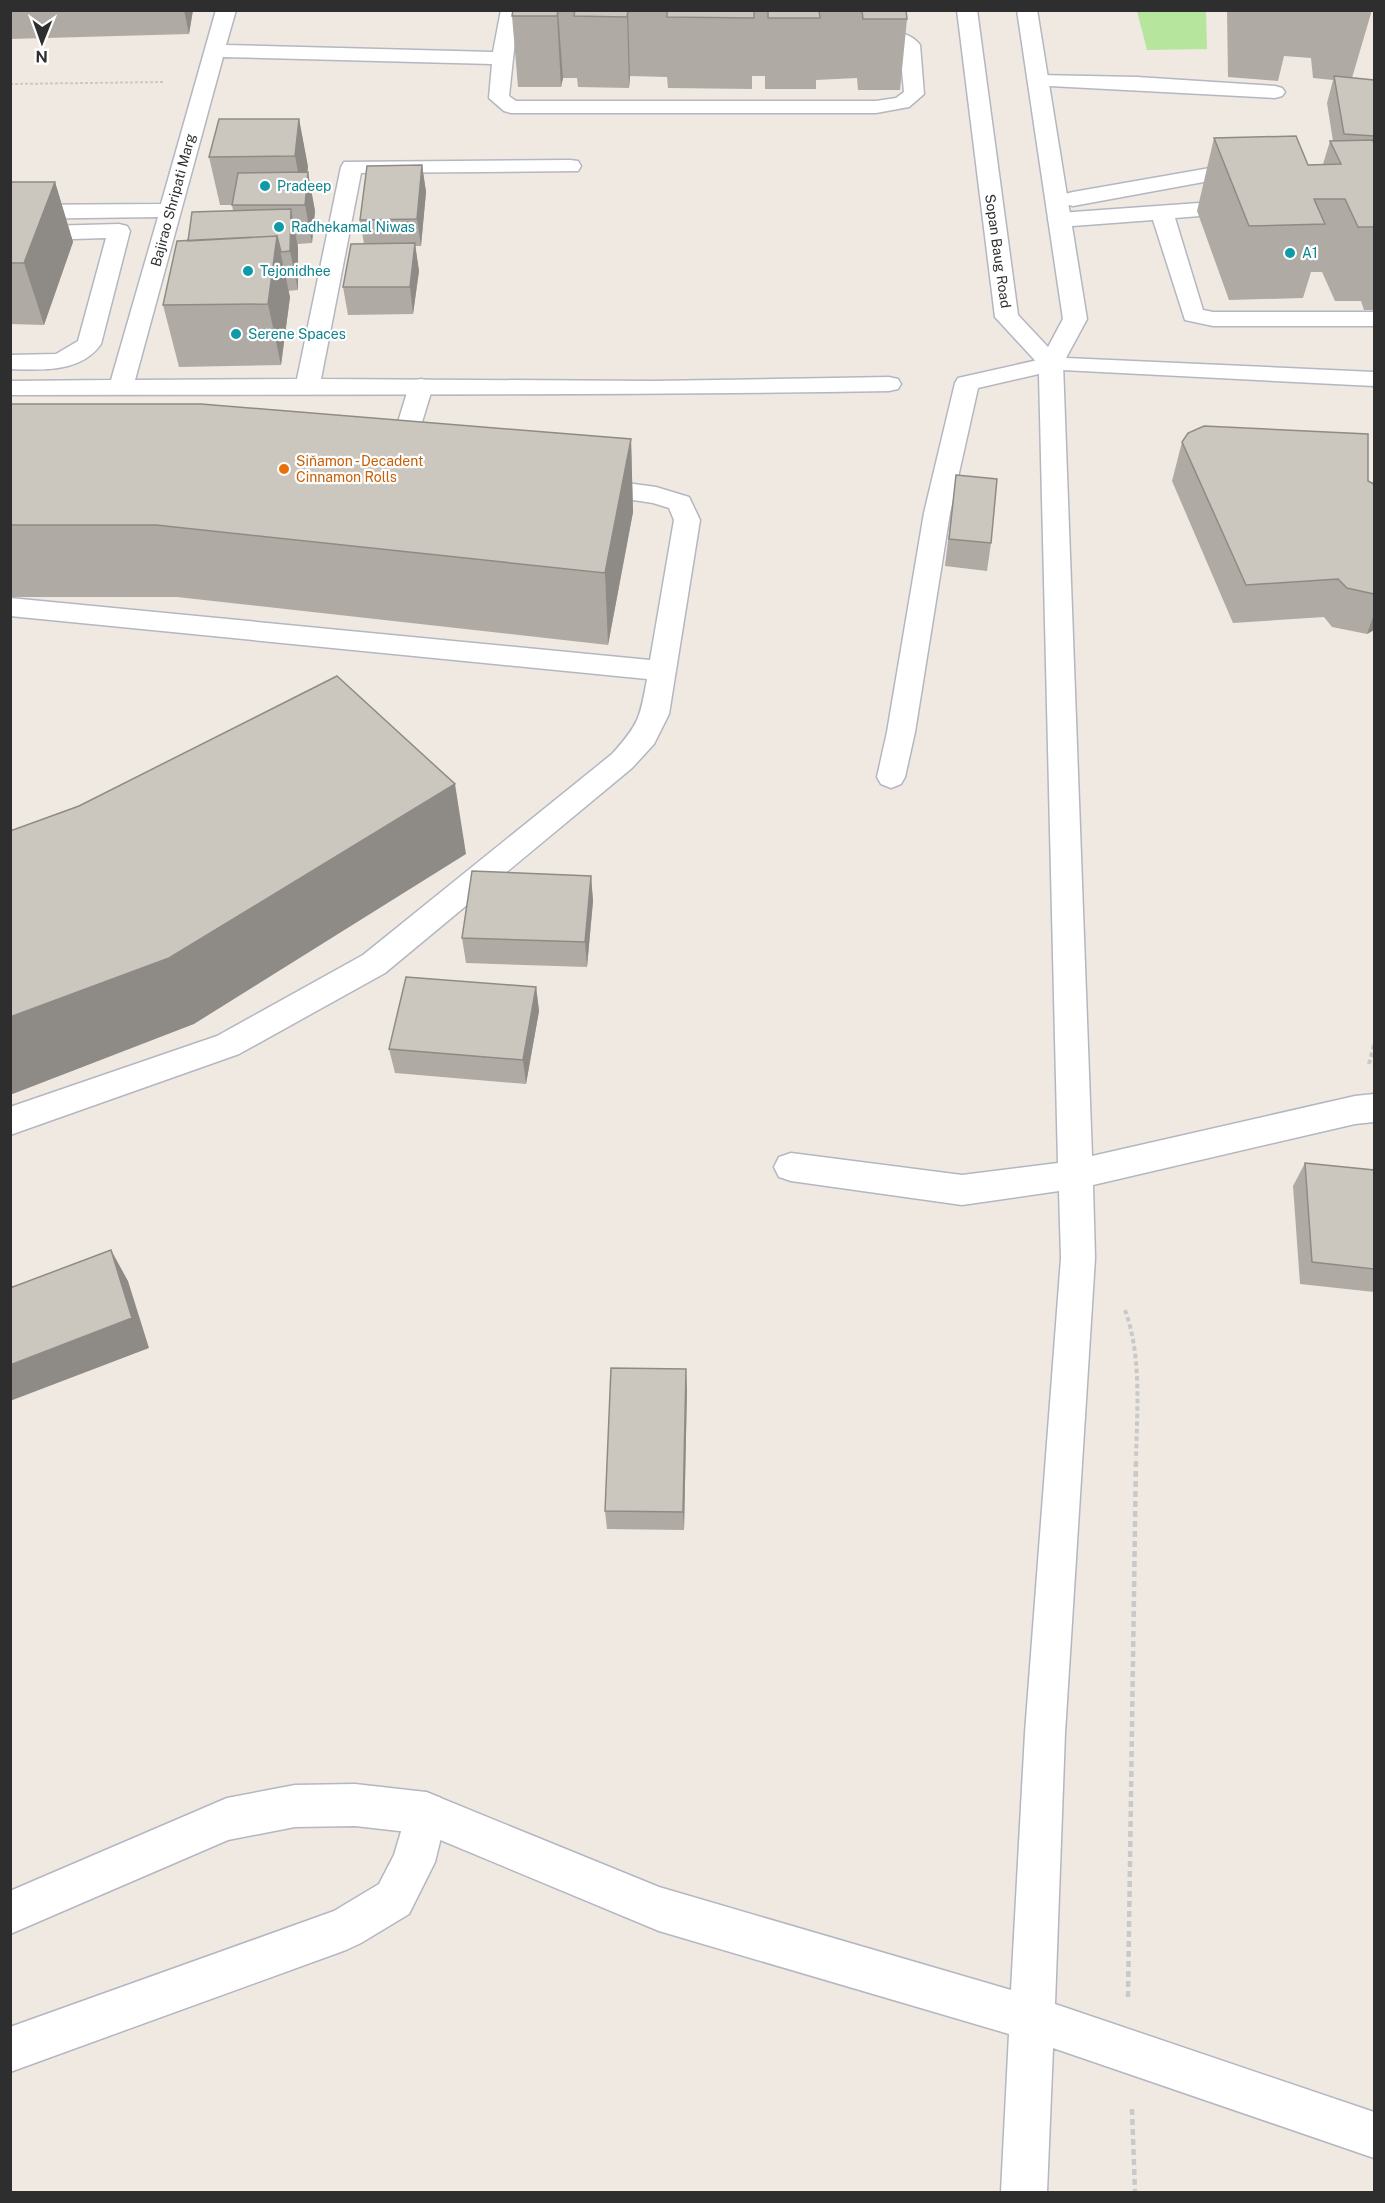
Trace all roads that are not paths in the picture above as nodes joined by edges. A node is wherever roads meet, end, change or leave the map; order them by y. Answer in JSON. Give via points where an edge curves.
{"nodes":[{"id":1,"x":226,"y":10,"type":"edge"},
{"id":2,"x":511,"y":10,"type":"edge"},
{"id":3,"x":967,"y":10,"type":"edge"},
{"id":4,"x":1027,"y":10,"type":"edge"},
{"id":5,"x":505,"y":34,"type":"junction"},
{"id":6,"x":575,"y":34,"type":"dead end"},
{"id":7,"x":843,"y":34,"type":"dead end"},
{"id":8,"x":214,"y":51,"type":"junction"},
{"id":9,"x":502,"y":58,"type":"junction"},
{"id":10,"x":1038,"y":81,"type":"junction"},
{"id":11,"x":1275,"y":92,"type":"dead end"},
{"id":12,"x":1254,"y":165,"type":"edge"},
{"id":13,"x":570,"y":166,"type":"dead end"},
{"id":14,"x":1263,"y":205,"type":"edge"},
{"id":15,"x":170,"y":210,"type":"junction"},
{"id":16,"x":1058,"y":211,"type":"junction"},
{"id":17,"x":1162,"y":212,"type":"junction"},
{"id":18,"x":10,"y":213,"type":"edge"},
{"id":19,"x":10,"y":234,"type":"edge"},
{"id":20,"x":1374,"y":319,"type":"edge"},
{"id":21,"x":10,"y":362,"type":"edge"},
{"id":22,"x":1051,"y":364,"type":"junction"},
{"id":23,"x":1374,"y":379,"type":"edge"},
{"id":24,"x":888,"y":384,"type":"dead end"},
{"id":25,"x":421,"y":386,"type":"junction"},
{"id":26,"x":307,"y":387,"type":"junction"},
{"id":27,"x":10,"y":388,"type":"edge"},
{"id":28,"x":121,"y":389,"type":"junction"},
{"id":29,"x":446,"y":468,"type":"edge"},
{"id":30,"x":563,"y":483,"type":"edge"},
{"id":31,"x":10,"y":607,"type":"edge"},
{"id":32,"x":662,"y":670,"type":"junction"},
{"id":33,"x":891,"y":777,"type":"dead end"},
{"id":34,"x":1374,"y":1108,"type":"edge"},
{"id":35,"x":10,"y":1121,"type":"edge"},
{"id":36,"x":791,"y":1167,"type":"dead end"},
{"id":37,"x":1074,"y":1175,"type":"junction"},
{"id":38,"x":426,"y":1813,"type":"junction"},
{"id":39,"x":10,"y":1913,"type":"edge"},
{"id":40,"x":1031,"y":2018,"type":"junction"},
{"id":41,"x":10,"y":2050,"type":"edge"},
{"id":42,"x":1374,"y":2135,"type":"edge"},
{"id":43,"x":1024,"y":2193,"type":"edge"}],
"edges":[{"from":1,"to":8,"type":"street","name":"Bajirao Shripati Marg"},
{"from":2,"to":5,"type":"street"},
{"from":3,"to":22,"type":"street","name":"Sopan Baug Road","via":[[1007,317]]},
{"from":4,"to":10,"type":"street"},
{"from":5,"to":6,"type":"street"},
{"from":5,"to":9,"type":"street"},
{"from":7,"to":9,"type":"street","via":[[878,34],[910,45],[914,94],[902,103],[876,107],[511,107],[499,98]]},
{"from":8,"to":9,"type":"street"},
{"from":8,"to":15,"type":"street","name":"Bajirao Shripati Marg"},
{"from":10,"to":11,"type":"street"},
{"from":10,"to":16,"type":"street"},
{"from":12,"to":16,"type":"street"},
{"from":13,"to":26,"type":"street","via":[[352,167]]},
{"from":14,"to":17,"type":"street"},
{"from":15,"to":18,"type":"street"},
{"from":15,"to":28,"type":"street","name":"Bajirao Shripati Marg"},
{"from":16,"to":17,"type":"street"},
{"from":16,"to":22,"type":"street","via":[[1075,319]]},
{"from":17,"to":20,"type":"street","via":[[1193,315],[1213,319]]},
{"from":19,"to":21,"type":"street","via":[[119,231],[89,344],[77,356],[58,363]]},
{"from":22,"to":23,"type":"street"},
{"from":22,"to":33,"type":"street","via":[[967,382],[937,513]]},
{"from":22,"to":37,"type":"street"},
{"from":24,"to":25,"type":"street"},
{"from":25,"to":26,"type":"street"},
{"from":25,"to":29,"type":"street","via":[[403,445],[412,458]]},
{"from":26,"to":28,"type":"street"},
{"from":27,"to":28,"type":"street"},
{"from":30,"to":32,"type":"street","via":[[656,495],[680,503],[687,520]]},
{"from":31,"to":32,"type":"street"},
{"from":32,"to":35,"type":"street","via":[[655,714],[644,737],[622,761],[374,964],[228,1045]]},
{"from":34,"to":37,"type":"street"},
{"from":36,"to":37,"type":"street","via":[[962,1190]]},
{"from":37,"to":40,"type":"street","via":[[1078,1258],[1045,1733]]},
{"from":38,"to":39,"type":"street","via":[[355,1805],[295,1806],[227,1819]]},
{"from":38,"to":40,"type":"street","via":[[659,1909]]},
{"from":38,"to":41,"type":"street","via":[[414,1862],[394,1899],[346,1928]]},
{"from":40,"to":42,"type":"street"},
{"from":40,"to":43,"type":"street"}]}
